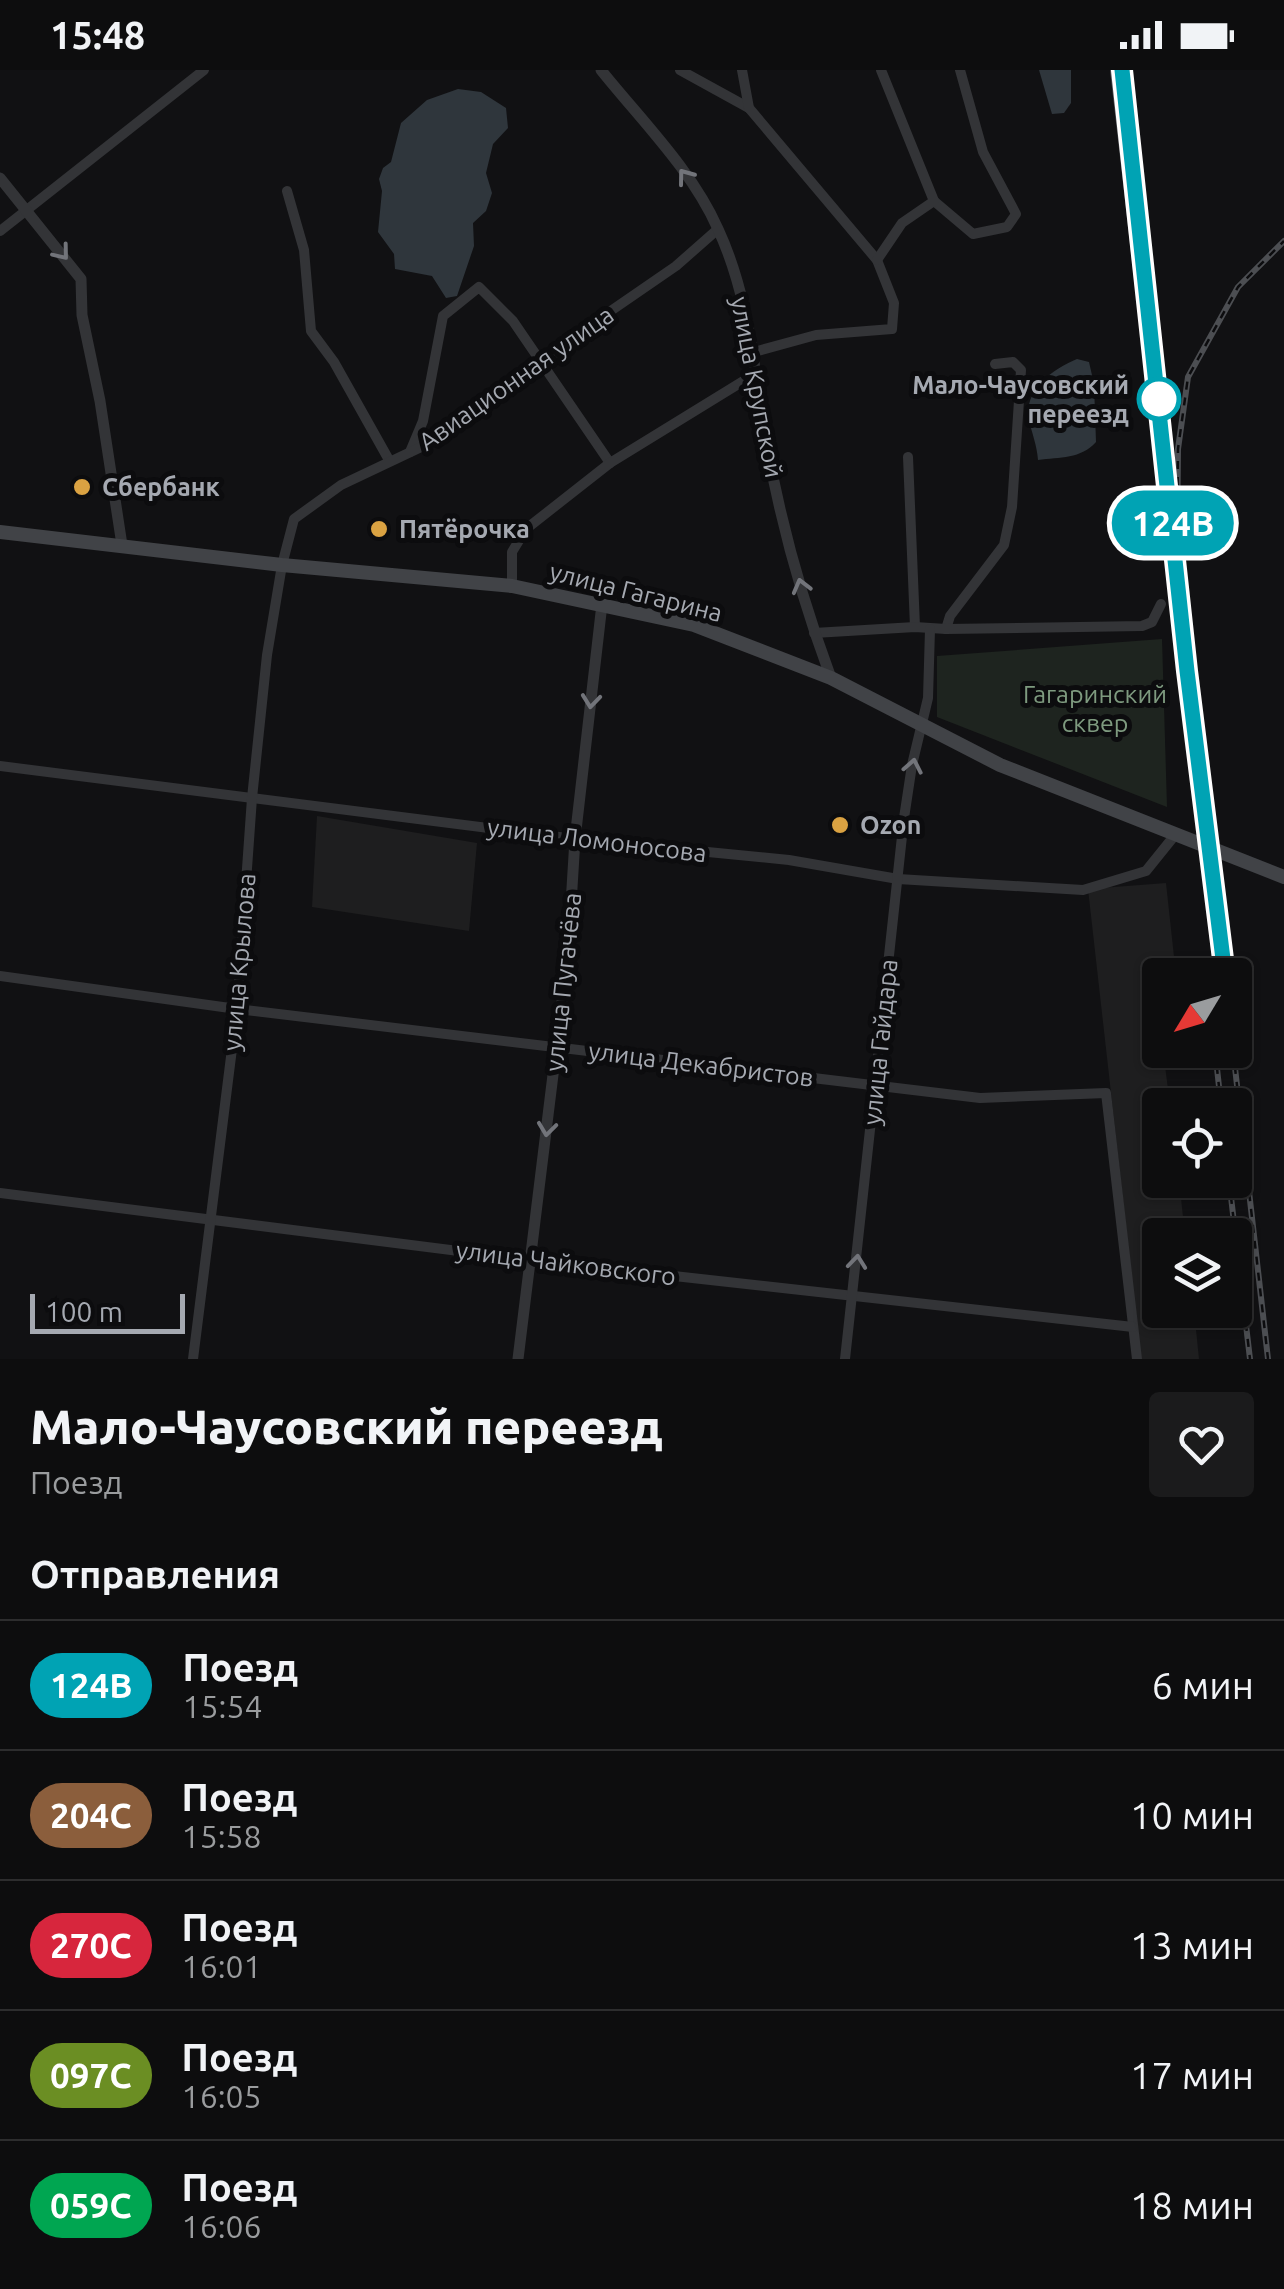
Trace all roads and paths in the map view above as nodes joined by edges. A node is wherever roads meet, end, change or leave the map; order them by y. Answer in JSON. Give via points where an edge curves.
{"nodes":[{"id":1,"x":601,"y":70,"type":"edge"},
{"id":2,"x":680,"y":70,"type":"edge"},
{"id":3,"x":742,"y":70,"type":"edge"},
{"id":4,"x":881,"y":70,"type":"edge"},
{"id":5,"x":960,"y":70,"type":"edge"},
{"id":6,"x":199,"y":72,"type":"edge"},
{"id":7,"x":750,"y":108,"type":"junction"},
{"id":8,"x":0,"y":178,"type":"edge"},
{"id":9,"x":288,"y":190,"type":"dead end"},
{"id":10,"x":934,"y":200,"type":"junction"},
{"id":11,"x":27,"y":210,"type":"junction"},
{"id":12,"x":718,"y":229,"type":"junction"},
{"id":13,"x":0,"y":231,"type":"edge"},
{"id":14,"x":877,"y":260,"type":"junction"},
{"id":15,"x":754,"y":352,"type":"junction"},
{"id":16,"x":538,"y":361,"type":"junction"},
{"id":17,"x":995,"y":364,"type":"dead end"},
{"id":18,"x":758,"y":372,"type":"junction"},
{"id":19,"x":409,"y":452,"type":"junction"},
{"id":20,"x":908,"y":458,"type":"dead end"},
{"id":21,"x":389,"y":460,"type":"junction"},
{"id":22,"x":610,"y":463,"type":"junction"},
{"id":23,"x":0,"y":532,"type":"edge"},
{"id":24,"x":122,"y":545,"type":"junction"},
{"id":25,"x":282,"y":565,"type":"junction"},
{"id":26,"x":512,"y":586,"type":"junction"},
{"id":27,"x":602,"y":604,"type":"junction"},
{"id":28,"x":1161,"y":604,"type":"dead end"},
{"id":29,"x":916,"y":627,"type":"junction"},
{"id":30,"x":930,"y":629,"type":"junction"},
{"id":31,"x":946,"y":629,"type":"junction"},
{"id":32,"x":814,"y":633,"type":"junction"},
{"id":33,"x":830,"y":678,"type":"junction"},
{"id":34,"x":921,"y":726,"type":"junction"},
{"id":35,"x":0,"y":766,"type":"edge"},
{"id":36,"x":252,"y":798,"type":"junction"},
{"id":37,"x":1175,"y":835,"type":"junction"},
{"id":38,"x":576,"y":839,"type":"junction"},
{"id":39,"x":1284,"y":878,"type":"edge"},
{"id":40,"x":898,"y":879,"type":"junction"},
{"id":41,"x":0,"y":976,"type":"edge"},
{"id":42,"x":237,"y":1009,"type":"junction"},
{"id":43,"x":557,"y":1046,"type":"junction"},
{"id":44,"x":875,"y":1085,"type":"junction"},
{"id":45,"x":0,"y":1193,"type":"edge"},
{"id":46,"x":211,"y":1220,"type":"junction"},
{"id":47,"x":530,"y":1260,"type":"junction"},
{"id":48,"x":854,"y":1295,"type":"junction"},
{"id":49,"x":1133,"y":1327,"type":"junction"},
{"id":50,"x":193,"y":1359,"type":"edge"},
{"id":51,"x":518,"y":1359,"type":"edge"},
{"id":52,"x":845,"y":1359,"type":"edge"},
{"id":53,"x":1137,"y":1359,"type":"edge"}],
"edges":[{"from":12,"to":1,"type":"street","name":"улица Крупской","one_way":true,"via":[[688,179]]},
{"from":2,"to":7,"type":"street"},
{"from":3,"to":7,"type":"street"},
{"from":4,"to":10,"type":"street"},
{"from":5,"to":10,"type":"street","via":[[983,152],[1016,214],[1007,226],[973,234]]},
{"from":6,"to":11,"type":"street"},
{"from":7,"to":14,"type":"street"},
{"from":8,"to":11,"type":"street"},
{"from":9,"to":21,"type":"street","via":[[304,250],[312,331]]},
{"from":10,"to":14,"type":"street","via":[[902,223]]},
{"from":11,"to":13,"type":"street"},
{"from":11,"to":24,"type":"street","one_way":true,"via":[[81,279]]},
{"from":12,"to":15,"type":"street","name":"улица Крупской"},
{"from":12,"to":16,"type":"street","name":"Авиационная улица"},
{"from":14,"to":15,"type":"street","via":[[894,304],[892,328],[816,334]]},
{"from":15,"to":18,"type":"street","name":"улица Крупской"},
{"from":16,"to":19,"type":"street","name":"Авиационная улица","via":[[436,440]]},
{"from":16,"to":19,"type":"street","via":[[513,320],[479,287],[442,316],[424,422]]},
{"from":16,"to":22,"type":"street"},
{"from":17,"to":31,"type":"street","via":[[1012,362],[1021,370],[1012,508],[1004,545]]},
{"from":18,"to":22,"type":"street"},
{"from":32,"to":18,"type":"street","name":"улица Крупской","one_way":true,"via":[[768,450]]},
{"from":19,"to":21,"type":"street","name":"Авиационная улица"},
{"from":20,"to":29,"type":"street"},
{"from":21,"to":25,"type":"street","name":"Авиационная улица","via":[[294,519]]},
{"from":22,"to":26,"type":"street","via":[[520,536],[512,552]]},
{"from":23,"to":24,"type":"main road","name":"улица Гагарина"},
{"from":24,"to":25,"type":"main road","name":"улица Гагарина"},
{"from":25,"to":26,"type":"main road","name":"улица Гагарина"},
{"from":25,"to":36,"type":"street","name":"улица Крылова"},
{"from":26,"to":27,"type":"main road","name":"улица Гагарина"},
{"from":27,"to":33,"type":"main road","name":"улица Гагарина","via":[[694,625]]},
{"from":27,"to":38,"type":"street","name":"улица Пугачёва","one_way":true},
{"from":28,"to":31,"type":"street","via":[[1142,626]]},
{"from":29,"to":30,"type":"street"},
{"from":29,"to":32,"type":"street"},
{"from":30,"to":31,"type":"street"},
{"from":30,"to":34,"type":"street","name":"улица Гайдара"},
{"from":32,"to":33,"type":"street","name":"улица Крупской"},
{"from":33,"to":34,"type":"main road","name":"улица Гагарина"},
{"from":34,"to":37,"type":"main road","name":"улица Гагарина"},
{"from":40,"to":34,"type":"street","name":"улица Гайдара","one_way":true},
{"from":35,"to":36,"type":"street","name":"улица Ломоносова"},
{"from":36,"to":38,"type":"street","name":"улица Ломоносова"},
{"from":36,"to":42,"type":"street","name":"улица Крылова"},
{"from":37,"to":39,"type":"main road","name":"улица Гагарина"},
{"from":37,"to":40,"type":"street","name":"улица Ломоносова","via":[[1146,872],[1082,890]]},
{"from":38,"to":40,"type":"street","name":"улица Ломоносова","via":[[789,860]]},
{"from":38,"to":43,"type":"street","name":"улица Пугачёва"},
{"from":40,"to":44,"type":"street","name":"улица Гайдара"},
{"from":41,"to":42,"type":"street","name":"улица Декабристов"},
{"from":42,"to":43,"type":"street","name":"улица Декабристов"},
{"from":42,"to":46,"type":"street","name":"улица Крылова"},
{"from":43,"to":44,"type":"street","name":"улица Декабристов"},
{"from":43,"to":47,"type":"street","name":"улица Пугачёва","one_way":true},
{"from":48,"to":44,"type":"street","name":"улица Гайдара","one_way":true},
{"from":44,"to":49,"type":"street","name":"улица Декабристов","via":[[980,1098],[1106,1093]]},
{"from":45,"to":46,"type":"street","name":"улица Чайковского"},
{"from":46,"to":47,"type":"street","name":"улица Чайковского"},
{"from":46,"to":50,"type":"street","name":"улица Крылова"},
{"from":47,"to":48,"type":"street","name":"улица Чайковского"},
{"from":47,"to":51,"type":"street","name":"улица Пугачёва"},
{"from":48,"to":49,"type":"street","name":"улица Чайковского"},
{"from":48,"to":52,"type":"street","name":"улица Гайдара"},
{"from":49,"to":53,"type":"street"}]}
